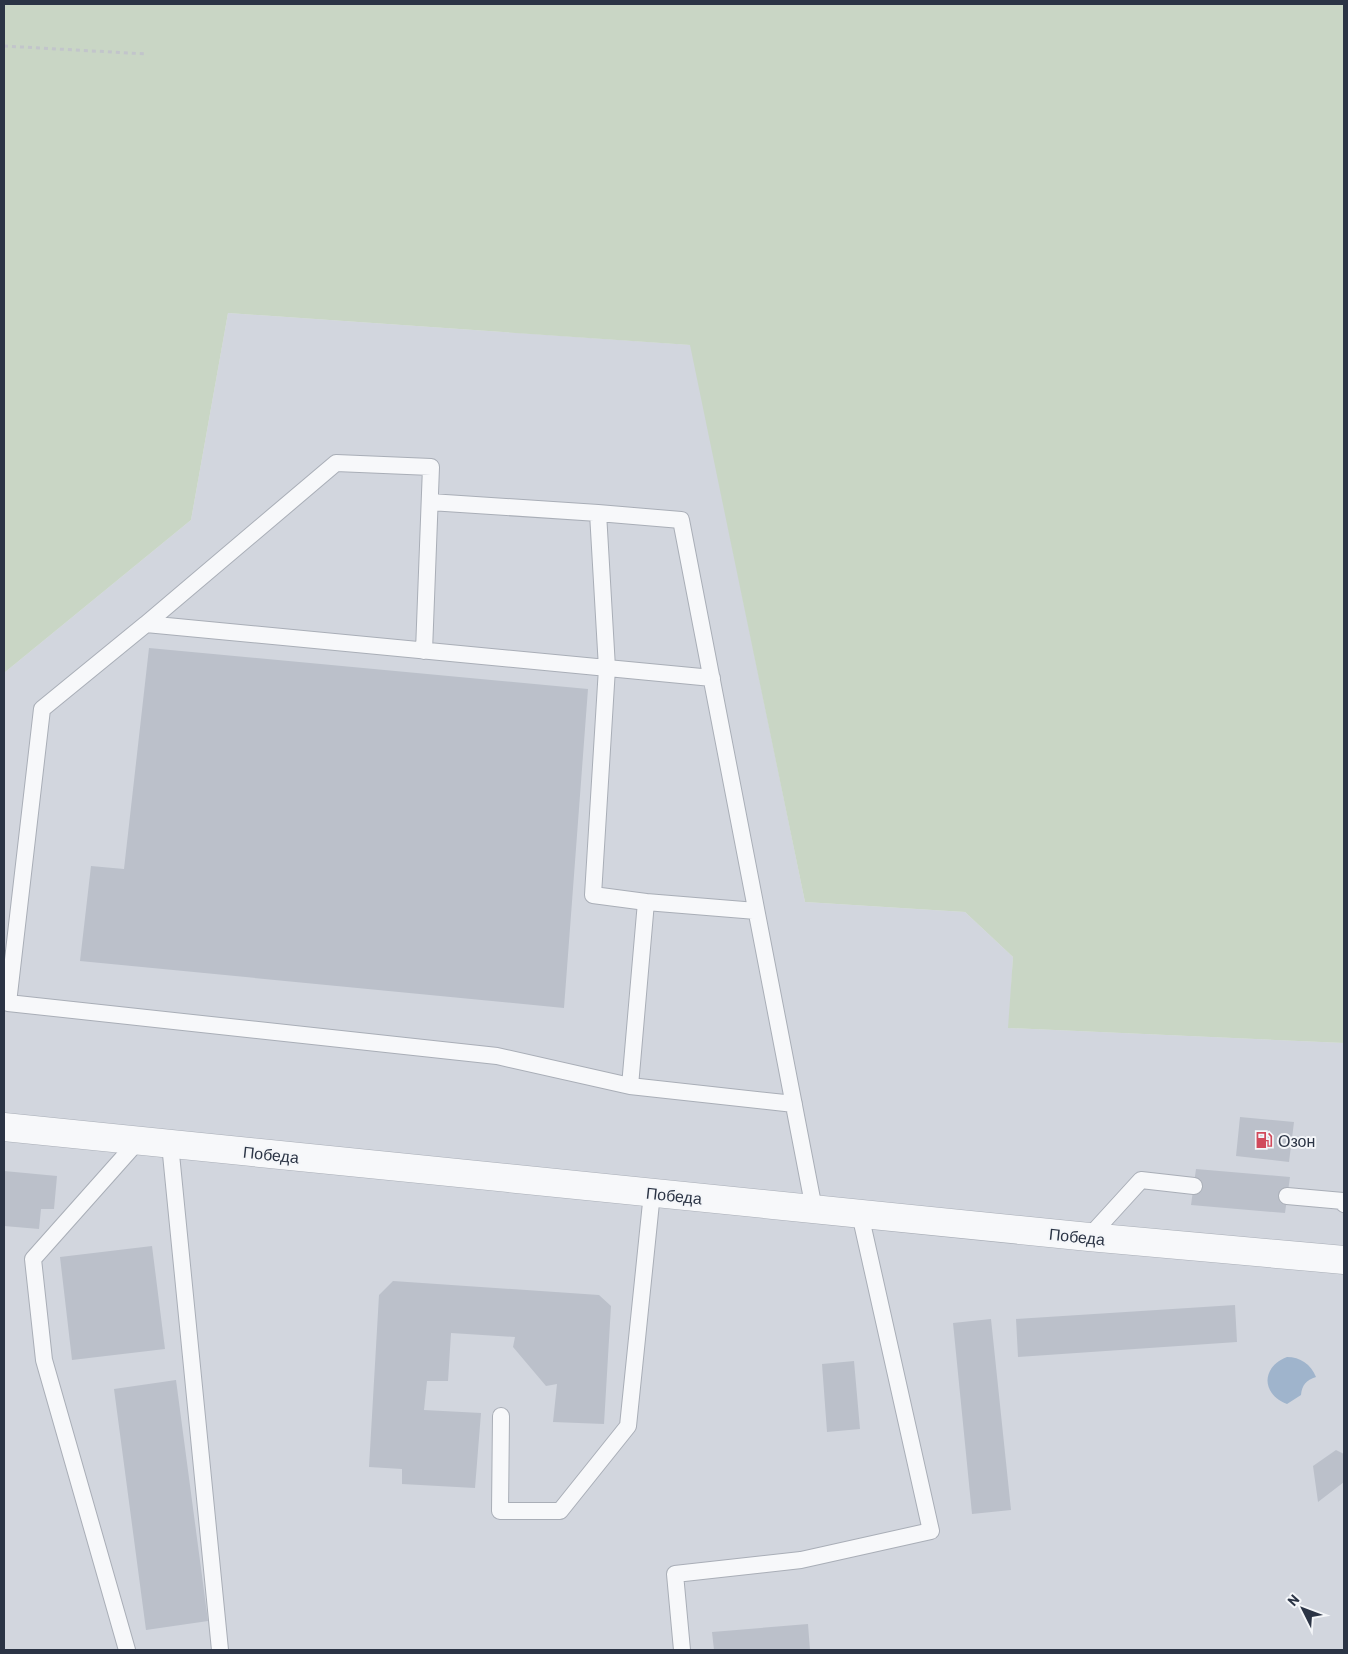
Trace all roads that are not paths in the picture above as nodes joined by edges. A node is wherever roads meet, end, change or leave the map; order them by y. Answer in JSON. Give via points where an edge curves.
{"nodes":[{"id":1,"x":430,"y":502,"type":"junction"},
{"id":2,"x":598,"y":513,"type":"junction"},
{"id":3,"x":146,"y":624,"type":"junction"},
{"id":4,"x":424,"y":650,"type":"junction"},
{"id":5,"x":607,"y":668,"type":"junction"},
{"id":6,"x":712,"y":678,"type":"junction"},
{"id":7,"x":646,"y":902,"type":"junction"},
{"id":8,"x":756,"y":910,"type":"junction"},
{"id":9,"x":630,"y":1086,"type":"junction"},
{"id":10,"x":794,"y":1104,"type":"junction"},
{"id":11,"x":4,"y":1127,"type":"edge"},
{"id":12,"x":138,"y":1141,"type":"junction"},
{"id":13,"x":170,"y":1144,"type":"junction"},
{"id":14,"x":1194,"y":1186,"type":"dead end"},
{"id":15,"x":652,"y":1192,"type":"junction"},
{"id":16,"x":1287,"y":1196,"type":"dead end"},
{"id":17,"x":1344,"y":1204,"type":"edge"},
{"id":18,"x":814,"y":1209,"type":"junction"},
{"id":19,"x":860,"y":1214,"type":"junction"},
{"id":20,"x":1089,"y":1237,"type":"junction"},
{"id":21,"x":1344,"y":1260,"type":"edge"},
{"id":22,"x":501,"y":1416,"type":"dead end"},
{"id":23,"x":126,"y":1650,"type":"edge"},
{"id":24,"x":220,"y":1650,"type":"edge"},
{"id":25,"x":682,"y":1650,"type":"edge"}],
"edges":[{"from":1,"to":2,"type":"lane"},
{"from":1,"to":3,"type":"lane","via":[[431,467],[336,463]]},
{"from":1,"to":4,"type":"lane"},
{"from":2,"to":5,"type":"lane"},
{"from":2,"to":6,"type":"lane","via":[[681,520]]},
{"from":3,"to":4,"type":"lane"},
{"from":3,"to":9,"type":"lane","via":[[42,709],[8,1003],[497,1056]]},
{"from":4,"to":5,"type":"lane"},
{"from":5,"to":6,"type":"lane"},
{"from":5,"to":7,"type":"lane","via":[[593,895]]},
{"from":6,"to":8,"type":"lane"},
{"from":7,"to":8,"type":"lane"},
{"from":7,"to":9,"type":"lane"},
{"from":8,"to":10,"type":"lane"},
{"from":9,"to":10,"type":"lane"},
{"from":10,"to":18,"type":"lane"},
{"from":11,"to":12,"type":"street","name":"Победа"},
{"from":12,"to":13,"type":"street","name":"Победа"},
{"from":12,"to":23,"type":"lane","via":[[33,1258],[44,1360]]},
{"from":13,"to":15,"type":"street","name":"Победа"},
{"from":13,"to":24,"type":"lane"},
{"from":14,"to":20,"type":"lane","via":[[1141,1180]]},
{"from":15,"to":18,"type":"street","name":"Победа"},
{"from":15,"to":22,"type":"lane","via":[[628,1426],[560,1511],[500,1511]]},
{"from":16,"to":17,"type":"lane","via":[[1343,1201]]},
{"from":18,"to":19,"type":"street","name":"Победа"},
{"from":19,"to":20,"type":"street","name":"Победа"},
{"from":19,"to":25,"type":"lane","via":[[931,1531],[802,1560],[675,1574]]},
{"from":20,"to":21,"type":"street","name":"Победа"}]}
